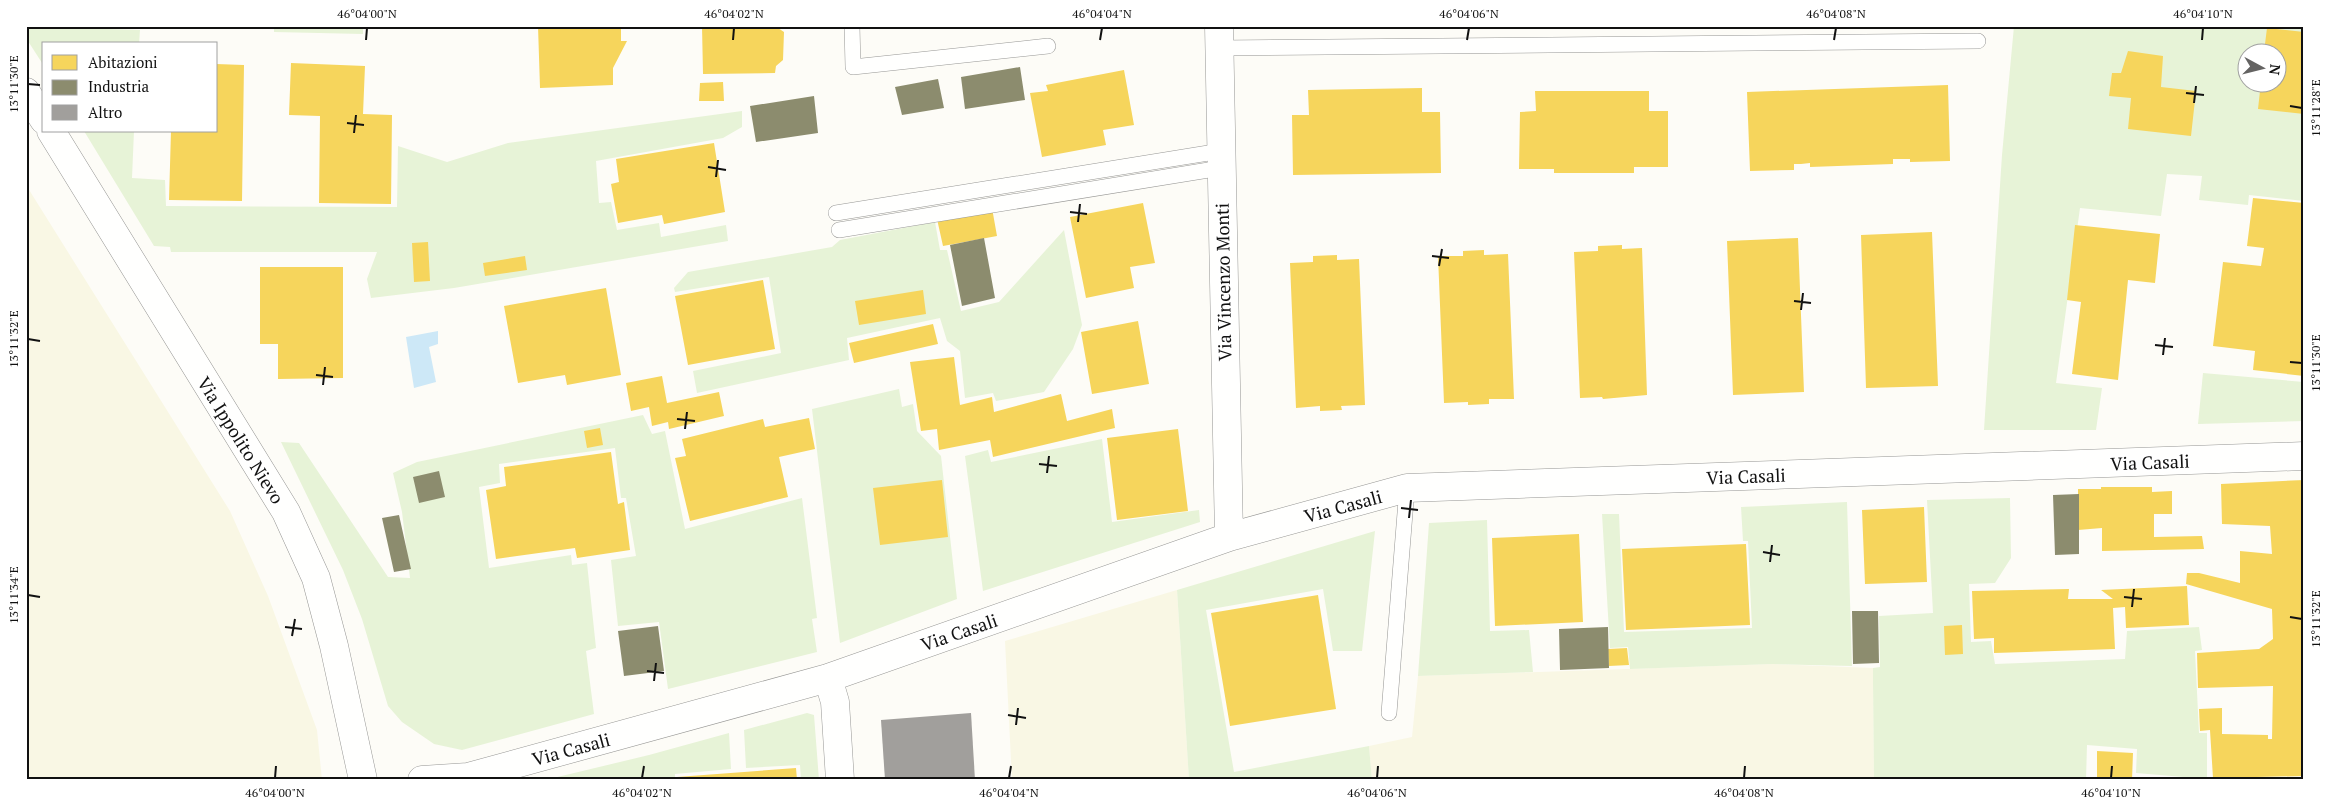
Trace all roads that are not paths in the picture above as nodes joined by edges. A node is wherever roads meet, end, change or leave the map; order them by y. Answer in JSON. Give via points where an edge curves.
{"nodes":[{"id":1,"x":852,"y":26,"type":"edge"},
{"id":2,"x":1219,"y":37,"type":"edge"},
{"id":3,"x":1978,"y":40,"type":"dead end"},
{"id":4,"x":1048,"y":46,"type":"dead end"},
{"id":5,"x":26,"y":92,"type":"edge"},
{"id":6,"x":42,"y":117,"type":"edge"},
{"id":7,"x":51,"y":132,"type":"edge"},
{"id":8,"x":1221,"y":160,"type":"junction"},
{"id":9,"x":836,"y":213,"type":"dead end"},
{"id":10,"x":839,"y":230,"type":"dead end"},
{"id":11,"x":2304,"y":456,"type":"edge"},
{"id":12,"x":1407,"y":488,"type":"junction"},
{"id":13,"x":1230,"y":537,"type":"junction"},
{"id":14,"x":828,"y":678,"type":"junction"},
{"id":15,"x":1389,"y":713,"type":"dead end"},
{"id":16,"x":370,"y":779,"type":"edge"},
{"id":17,"x":422,"y":780,"type":"edge"},
{"id":18,"x":840,"y":780,"type":"edge"}],
"edges":[{"from":1,"to":4,"type":"lane","via":[[853,67]]},
{"from":2,"to":3,"type":"lane"},
{"from":2,"to":8,"type":"street","name":"Via Vincenzo Monti"},
{"from":5,"to":6,"type":"street"},
{"from":7,"to":16,"type":"street","name":"Via Ippolito Nievo","via":[[286,512],[316,578]]},
{"from":8,"to":9,"type":"lane"},
{"from":8,"to":10,"type":"lane"},
{"from":8,"to":13,"type":"street","name":"Via Vincenzo Monti"},
{"from":11,"to":12,"type":"street","name":"Via Casali"},
{"from":12,"to":13,"type":"street","name":"Via Casali"},
{"from":12,"to":15,"type":"lane"},
{"from":13,"to":14,"type":"street","name":"Via Casali"},
{"from":14,"to":17,"type":"street","name":"Via Casali","via":[[468,777]]},
{"from":14,"to":18,"type":"street","via":[[835,702]]}]}
